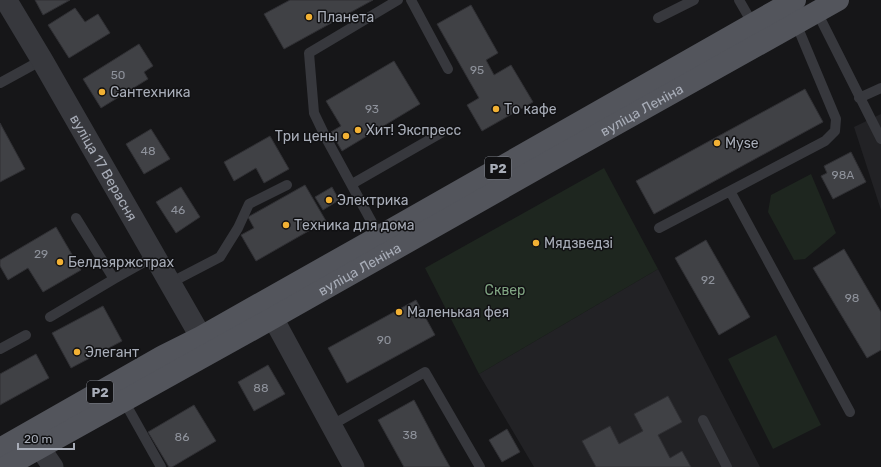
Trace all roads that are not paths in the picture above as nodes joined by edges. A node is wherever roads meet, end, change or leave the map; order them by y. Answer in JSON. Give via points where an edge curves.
{"nodes":[{"id":1,"x":6,"y":0,"type":"edge"},
{"id":2,"x":398,"y":0,"type":"edge"},
{"id":3,"x":411,"y":0,"type":"edge"},
{"id":4,"x":694,"y":0,"type":"edge"},
{"id":5,"x":739,"y":0,"type":"edge"},
{"id":6,"x":838,"y":0,"type":"edge"},
{"id":7,"x":793,"y":10,"type":"edge"},
{"id":8,"x":817,"y":12,"type":"junction"},
{"id":9,"x":658,"y":18,"type":"dead end"},
{"id":10,"x":758,"y":33,"type":"junction"},
{"id":11,"x":42,"y":60,"type":"junction"},
{"id":12,"x":448,"y":69,"type":"dead end"},
{"id":13,"x":0,"y":82,"type":"edge"},
{"id":14,"x":881,"y":88,"type":"edge"},
{"id":15,"x":860,"y":98,"type":"junction"},
{"id":16,"x":441,"y":133,"type":"dead end"},
{"id":17,"x":881,"y":139,"type":"edge"},
{"id":18,"x":352,"y":184,"type":"junction"},
{"id":19,"x":287,"y":185,"type":"dead end"},
{"id":20,"x":730,"y":190,"type":"junction"},
{"id":21,"x":76,"y":218,"type":"dead end"},
{"id":22,"x":660,"y":228,"type":"dead end"},
{"id":23,"x":384,"y":245,"type":"junction"},
{"id":24,"x":155,"y":256,"type":"junction"},
{"id":25,"x":114,"y":279,"type":"junction"},
{"id":26,"x":170,"y":283,"type":"junction"},
{"id":27,"x":268,"y":310,"type":"junction"},
{"id":28,"x":50,"y":317,"type":"dead end"},
{"id":29,"x":26,"y":335,"type":"dead end"},
{"id":30,"x":205,"y":345,"type":"junction"},
{"id":31,"x":0,"y":349,"type":"edge"},
{"id":32,"x":124,"y":401,"type":"junction"},
{"id":33,"x":850,"y":412,"type":"dead end"},
{"id":34,"x":703,"y":420,"type":"dead end"},
{"id":35,"x":332,"y":425,"type":"junction"},
{"id":36,"x":36,"y":440,"type":"junction"},
{"id":37,"x":5,"y":453,"type":"edge"},
{"id":38,"x":54,"y":467,"type":"edge"},
{"id":39,"x":161,"y":467,"type":"edge"},
{"id":40,"x":354,"y":467,"type":"edge"},
{"id":41,"x":480,"y":467,"type":"edge"},
{"id":42,"x":727,"y":467,"type":"edge"}],
"edges":[{"from":1,"to":11,"type":"street","name":"вуліца 17 Верасня"},
{"from":2,"to":18,"type":"lane","via":[[309,53],[314,114]]},
{"from":3,"to":12,"type":"lane"},
{"from":4,"to":9,"type":"lane"},
{"from":5,"to":10,"type":"lane"},
{"from":6,"to":8,"type":"main road","name":"вуліца Леніна","number":"Р2"},
{"from":7,"to":8,"type":"main road","name":"вуліца Леніна","number":"Р2"},
{"from":7,"to":10,"type":"main road","name":"вуліца Леніна","number":"Р2"},
{"from":7,"to":20,"type":"lane","via":[[836,119],[835,131],[825,141]]},
{"from":8,"to":15,"type":"lane"},
{"from":10,"to":23,"type":"main road","name":"вуліца Леніна","number":"Р2"},
{"from":11,"to":13,"type":"lane"},
{"from":11,"to":24,"type":"street","name":"вуліца 17 Верасня"},
{"from":14,"to":15,"type":"lane"},
{"from":15,"to":17,"type":"lane"},
{"from":16,"to":18,"type":"lane"},
{"from":18,"to":23,"type":"lane"},
{"from":19,"to":26,"type":"lane","via":[[249,204],[220,257]]},
{"from":20,"to":22,"type":"lane"},
{"from":20,"to":33,"type":"lane"},
{"from":21,"to":25,"type":"lane"},
{"from":23,"to":27,"type":"main road","name":"вуліца Леніна","number":"Р2"},
{"from":24,"to":25,"type":"lane"},
{"from":24,"to":26,"type":"street","name":"вуліца 17 Верасня"},
{"from":25,"to":28,"type":"lane"},
{"from":26,"to":30,"type":"street","name":"вуліца 17 Верасня"},
{"from":27,"to":30,"type":"main road","name":"вуліца Леніна","number":"Р2"},
{"from":27,"to":35,"type":"street"},
{"from":29,"to":31,"type":"lane"},
{"from":30,"to":32,"type":"main road","name":"вуліца Леніна","number":"Р2"},
{"from":30,"to":36,"type":"main road","name":"вуліца Леніна","number":"Р2","via":[[163,356]]},
{"from":32,"to":36,"type":"main road","name":"вуліца Леніна","number":"Р2"},
{"from":32,"to":39,"type":"lane"},
{"from":34,"to":42,"type":"lane"},
{"from":35,"to":40,"type":"street"},
{"from":35,"to":41,"type":"lane","via":[[425,372]]},
{"from":36,"to":37,"type":"main road","name":"вуліца Леніна","number":"Р2"},
{"from":36,"to":38,"type":"street"}]}
